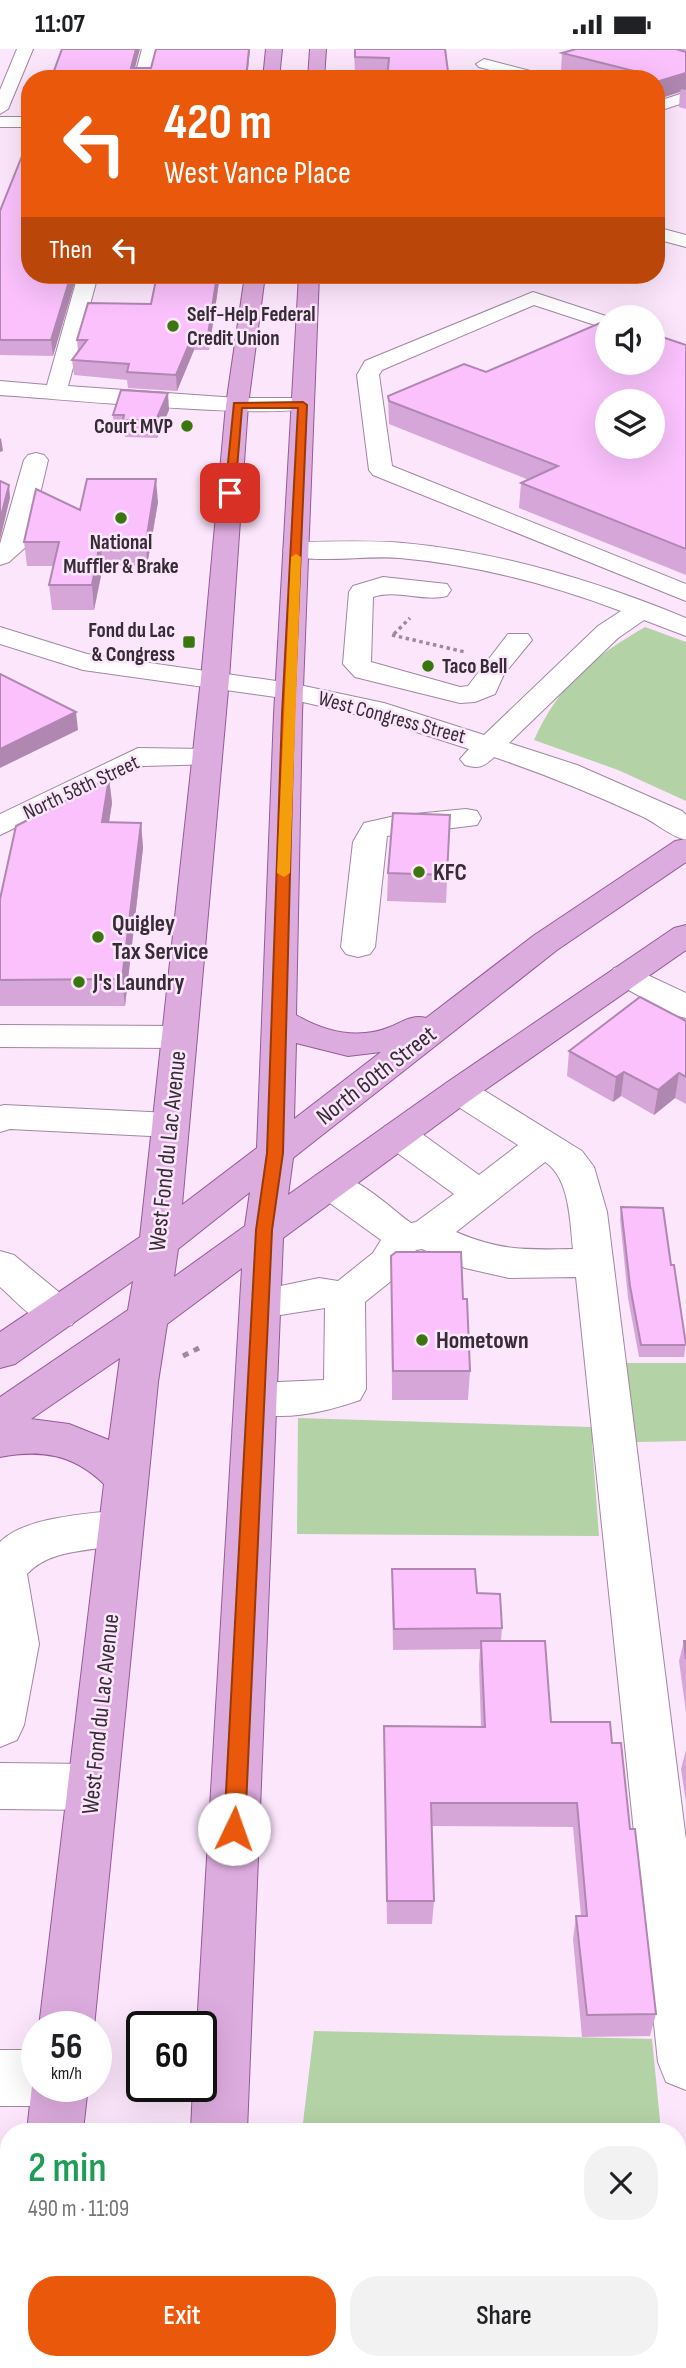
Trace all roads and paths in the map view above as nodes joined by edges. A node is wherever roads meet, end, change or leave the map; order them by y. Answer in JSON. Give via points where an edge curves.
{"nodes":[{"id":1,"x":25,"y":49,"type":"edge"},
{"id":2,"x":150,"y":49,"type":"edge"},
{"id":3,"x":274,"y":49,"type":"edge"},
{"id":4,"x":318,"y":49,"type":"edge"},
{"id":5,"x":510,"y":53,"type":"dead end"},
{"id":6,"x":486,"y":63,"type":"edge"},
{"id":7,"x":144,"y":70,"type":"edge"},
{"id":8,"x":272,"y":70,"type":"edge"},
{"id":9,"x":317,"y":70,"type":"edge"},
{"id":10,"x":511,"y":70,"type":"edge"},
{"id":11,"x":686,"y":97,"type":"edge"},
{"id":12,"x":665,"y":104,"type":"edge"},
{"id":13,"x":0,"y":109,"type":"edge"},
{"id":14,"x":665,"y":109,"type":"edge"},
{"id":15,"x":686,"y":115,"type":"edge"},
{"id":16,"x":0,"y":122,"type":"edge"},
{"id":17,"x":21,"y":122,"type":"edge"},
{"id":18,"x":665,"y":235,"type":"edge"},
{"id":19,"x":686,"y":241,"type":"edge"},
{"id":20,"x":86,"y":284,"type":"edge"},
{"id":21,"x":254,"y":284,"type":"edge"},
{"id":22,"x":309,"y":284,"type":"edge"},
{"id":23,"x":595,"y":319,"type":"edge"},
{"id":24,"x":0,"y":388,"type":"edge"},
{"id":25,"x":56,"y":391,"type":"junction"},
{"id":26,"x":237,"y":405,"type":"junction"},
{"id":27,"x":303,"y":405,"type":"junction"},
{"id":28,"x":36,"y":460,"type":"dead end"},
{"id":29,"x":296,"y":550,"type":"junction"},
{"id":30,"x":0,"y":557,"type":"edge"},
{"id":31,"x":438,"y":590,"type":"dead end"},
{"id":32,"x":686,"y":593,"type":"edge"},
{"id":33,"x":642,"y":610,"type":"junction"},
{"id":34,"x":414,"y":614,"type":"dead end"},
{"id":35,"x":686,"y":628,"type":"edge"},
{"id":36,"x":0,"y":635,"type":"edge"},
{"id":37,"x":393,"y":635,"type":"junction"},
{"id":38,"x":358,"y":640,"type":"junction"},
{"id":39,"x":518,"y":640,"type":"dead end"},
{"id":40,"x":40,"y":649,"type":"junction"},
{"id":41,"x":7,"y":658,"type":"edge"},
{"id":42,"x":500,"y":660,"type":"junction"},
{"id":43,"x":214,"y":690,"type":"junction"},
{"id":44,"x":289,"y":702,"type":"junction"},
{"id":45,"x":481,"y":752,"type":"junction"},
{"id":46,"x":206,"y":758,"type":"junction"},
{"id":47,"x":466,"y":818,"type":"dead end"},
{"id":48,"x":0,"y":826,"type":"edge"},
{"id":49,"x":686,"y":831,"type":"edge"},
{"id":50,"x":686,"y":838,"type":"edge"},
{"id":51,"x":686,"y":848,"type":"edge"},
{"id":52,"x":686,"y":935,"type":"edge"},
{"id":53,"x":358,"y":947,"type":"dead end"},
{"id":54,"x":626,"y":975,"type":"junction"},
{"id":55,"x":477,"y":996,"type":"junction"},
{"id":56,"x":686,"y":1007,"type":"edge"},
{"id":57,"x":280,"y":1020,"type":"junction"},
{"id":58,"x":0,"y":1036,"type":"edge"},
{"id":59,"x":179,"y":1037,"type":"junction"},
{"id":60,"x":459,"y":1091,"type":"junction"},
{"id":61,"x":0,"y":1120,"type":"edge"},
{"id":62,"x":170,"y":1125,"type":"junction"},
{"id":63,"x":398,"y":1135,"type":"junction"},
{"id":64,"x":546,"y":1143,"type":"junction"},
{"id":65,"x":275,"y":1153,"type":"junction"},
{"id":66,"x":329,"y":1184,"type":"junction"},
{"id":67,"x":480,"y":1194,"type":"junction"},
{"id":68,"x":264,"y":1230,"type":"junction"},
{"id":69,"x":415,"y":1236,"type":"junction"},
{"id":70,"x":159,"y":1243,"type":"junction"},
{"id":71,"x":593,"y":1263,"type":"junction"},
{"id":72,"x":0,"y":1265,"type":"edge"},
{"id":73,"x":345,"y":1297,"type":"junction"},
{"id":74,"x":261,"y":1303,"type":"junction"},
{"id":75,"x":58,"y":1314,"type":"junction"},
{"id":76,"x":145,"y":1319,"type":"junction"},
{"id":77,"x":199,"y":1348,"type":"dead end"},
{"id":78,"x":0,"y":1353,"type":"edge"},
{"id":79,"x":179,"y":1358,"type":"dead end"},
{"id":80,"x":256,"y":1399,"type":"junction"},
{"id":81,"x":0,"y":1418,"type":"edge"},
{"id":82,"x":0,"y":1440,"type":"edge"},
{"id":83,"x":126,"y":1478,"type":"junction"},
{"id":84,"x":120,"y":1528,"type":"junction"},
{"id":85,"x":2,"y":1570,"type":"edge"},
{"id":86,"x":0,"y":1725,"type":"edge"},
{"id":87,"x":0,"y":1786,"type":"edge"},
{"id":88,"x":92,"y":1787,"type":"junction"},
{"id":89,"x":68,"y":2011,"type":"edge"},
{"id":90,"x":686,"y":2062,"type":"edge"},
{"id":91,"x":0,"y":2078,"type":"edge"},
{"id":92,"x":21,"y":2078,"type":"edge"},
{"id":93,"x":58,"y":2102,"type":"edge"},
{"id":94,"x":56,"y":2123,"type":"edge"},
{"id":95,"x":219,"y":2123,"type":"edge"}],
"edges":[{"from":1,"to":13,"type":"street"},
{"from":2,"to":7,"type":"street"},
{"from":3,"to":8,"type":"main road"},
{"from":4,"to":9,"type":"main road"},
{"from":5,"to":6,"type":"street"},
{"from":6,"to":10,"type":"street"},
{"from":11,"to":12,"type":"street"},
{"from":14,"to":15,"type":"street"},
{"from":16,"to":17,"type":"street"},
{"from":18,"to":19,"type":"street"},
{"from":20,"to":25,"type":"street"},
{"from":21,"to":26,"type":"main road","name":"West Fond du Lac Avenue"},
{"from":22,"to":27,"type":"main road"},
{"from":23,"to":32,"type":"street","via":[[533,298],[373,366],[368,375],[381,470]]},
{"from":24,"to":25,"type":"street"},
{"from":25,"to":26,"type":"street"},
{"from":26,"to":27,"type":"street"},
{"from":26,"to":43,"type":"main road","name":"West Fond du Lac Avenue"},
{"from":27,"to":29,"type":"main road"},
{"from":28,"to":30,"type":"street","via":[[19,489],[15,545]]},
{"from":29,"to":33,"type":"street","via":[[442,555],[590,590]]},
{"from":29,"to":44,"type":"main road"},
{"from":31,"to":38,"type":"street","via":[[383,585],[362,592]]},
{"from":33,"to":35,"type":"street"},
{"from":33,"to":45,"type":"street","via":[[608,632]]},
{"from":34,"to":37,"type":"path"},
{"from":36,"to":40,"type":"street","name":"West Congress Street"},
{"from":37,"to":38,"type":"path","via":[[383,632],[376,639]]},
{"from":37,"to":42,"type":"path"},
{"from":38,"to":42,"type":"street","via":[[357,664],[365,671],[460,695],[485,688]]},
{"from":39,"to":42,"type":"street"},
{"from":40,"to":41,"type":"street"},
{"from":40,"to":43,"type":"street","name":"West Congress Street"},
{"from":41,"to":43,"type":"street","name":"West Congress Street","via":[[66,681]]},
{"from":43,"to":44,"type":"street","name":"West Congress Street"},
{"from":43,"to":46,"type":"main road","name":"West Fond du Lac Avenue"},
{"from":44,"to":45,"type":"street","name":"West Congress Street","via":[[415,743]]},
{"from":44,"to":57,"type":"main road"},
{"from":45,"to":49,"type":"street","name":"West Congress Street","via":[[609,789],[671,818]]},
{"from":45,"to":50,"type":"street","name":"West Congress Street","via":[[652,832]]},
{"from":46,"to":48,"type":"street","name":"North 58th Street","via":[[138,757]]},
{"from":46,"to":59,"type":"main road","name":"West Fond du Lac Avenue"},
{"from":47,"to":53,"type":"street","via":[[388,824],[375,830],[369,842]]},
{"from":51,"to":55,"type":"main road","name":"North 60th Street","via":[[545,943]]},
{"from":52,"to":54,"type":"main road"},
{"from":54,"to":56,"type":"street"},
{"from":54,"to":60,"type":"main road"},
{"from":55,"to":57,"type":"main road","via":[[405,1034],[367,1046],[311,1038]]},
{"from":55,"to":65,"type":"main road","name":"North 60th Street"},
{"from":57,"to":65,"type":"main road"},
{"from":58,"to":59,"type":"street"},
{"from":59,"to":62,"type":"main road","name":"West Fond du Lac Avenue"},
{"from":60,"to":63,"type":"main road"},
{"from":60,"to":64,"type":"street"},
{"from":61,"to":62,"type":"street"},
{"from":62,"to":70,"type":"main road","name":"West Fond du Lac Avenue"},
{"from":63,"to":66,"type":"main road"},
{"from":63,"to":67,"type":"street"},
{"from":64,"to":67,"type":"street"},
{"from":64,"to":71,"type":"street","via":[[575,1167],[588,1212]]},
{"from":65,"to":68,"type":"main road"},
{"from":65,"to":70,"type":"main road","name":"North 60th Street"},
{"from":66,"to":68,"type":"main road"},
{"from":66,"to":69,"type":"street"},
{"from":67,"to":69,"type":"street"},
{"from":68,"to":74,"type":"main road"},
{"from":68,"to":76,"type":"main road"},
{"from":69,"to":71,"type":"street","via":[[509,1264]]},
{"from":69,"to":73,"type":"street"},
{"from":70,"to":75,"type":"main road","name":"North 60th Street"},
{"from":70,"to":76,"type":"main road","name":"West Fond du Lac Avenue"},
{"from":71,"to":90,"type":"street"},
{"from":72,"to":75,"type":"street"},
{"from":73,"to":74,"type":"street","via":[[319,1293]]},
{"from":73,"to":80,"type":"street","via":[[345,1389],[317,1398]]},
{"from":74,"to":80,"type":"main road"},
{"from":75,"to":78,"type":"main road","name":"North 60th Street"},
{"from":76,"to":81,"type":"main road"},
{"from":76,"to":83,"type":"main road","name":"West Fond du Lac Avenue"},
{"from":77,"to":79,"type":"path"},
{"from":80,"to":95,"type":"main road"},
{"from":82,"to":83,"type":"main road","via":[[36,1435],[73,1440],[104,1457]]},
{"from":83,"to":84,"type":"main road","name":"West Fond du Lac Avenue"},
{"from":84,"to":85,"type":"street","via":[[59,1536],[23,1548]]},
{"from":84,"to":88,"type":"main road","name":"West Fond du Lac Avenue"},
{"from":85,"to":86,"type":"street","via":[[15,1644]]},
{"from":87,"to":88,"type":"street"},
{"from":88,"to":89,"type":"main road","name":"West Fond du Lac Avenue"},
{"from":91,"to":92,"type":"street"},
{"from":93,"to":94,"type":"main road"}]}
